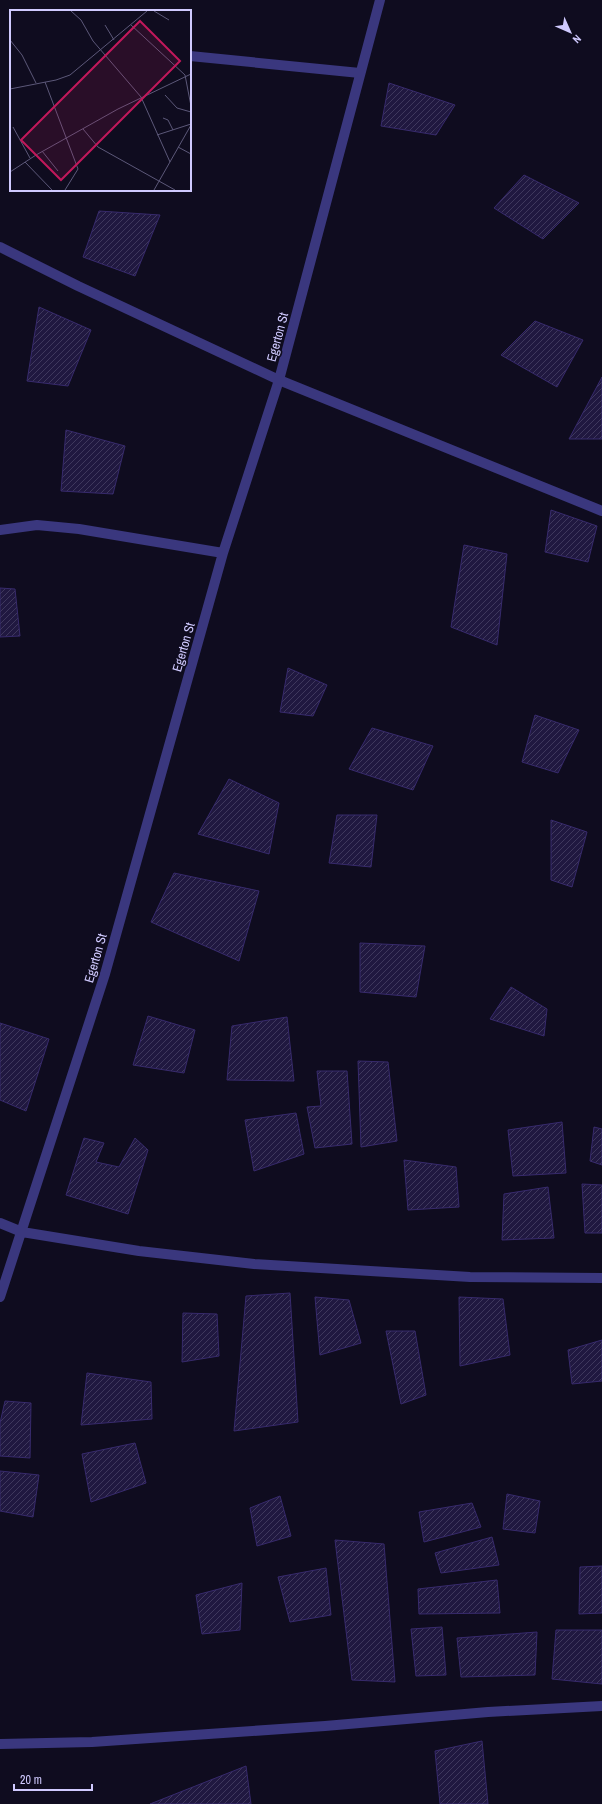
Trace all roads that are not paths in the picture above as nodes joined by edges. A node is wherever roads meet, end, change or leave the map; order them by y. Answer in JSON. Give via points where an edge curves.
{"nodes":[{"id":1,"x":380,"y":0,"type":"edge"},
{"id":2,"x":191,"y":56,"type":"edge"},
{"id":3,"x":360,"y":73,"type":"junction"},
{"id":4,"x":0,"y":247,"type":"edge"},
{"id":5,"x":279,"y":380,"type":"junction"},
{"id":6,"x":602,"y":511,"type":"edge"},
{"id":7,"x":0,"y":530,"type":"edge"},
{"id":8,"x":223,"y":553,"type":"junction"},
{"id":9,"x":0,"y":1223,"type":"edge"},
{"id":10,"x":22,"y":1232,"type":"junction"},
{"id":11,"x":602,"y":1278,"type":"edge"},
{"id":12,"x":0,"y":1297,"type":"edge"},
{"id":13,"x":602,"y":1706,"type":"edge"},
{"id":14,"x":0,"y":1744,"type":"edge"}],
"edges":[{"from":1,"to":3,"type":"street","name":"Egerton St"},
{"from":2,"to":3,"type":"street"},
{"from":3,"to":5,"type":"street","name":"Egerton St"},
{"from":4,"to":5,"type":"street"},
{"from":5,"to":6,"type":"street"},
{"from":5,"to":8,"type":"street","name":"Egerton St"},
{"from":7,"to":8,"type":"street","via":[[37,525],[79,529]]},
{"from":8,"to":10,"type":"street","name":"Egerton St","via":[[105,974]]},
{"from":9,"to":10,"type":"street"},
{"from":10,"to":11,"type":"street","via":[[139,1251],[254,1264],[470,1277]]},
{"from":10,"to":12,"type":"street","name":"Egerton St"},
{"from":13,"to":14,"type":"street","via":[[488,1712],[92,1742]]}]}
